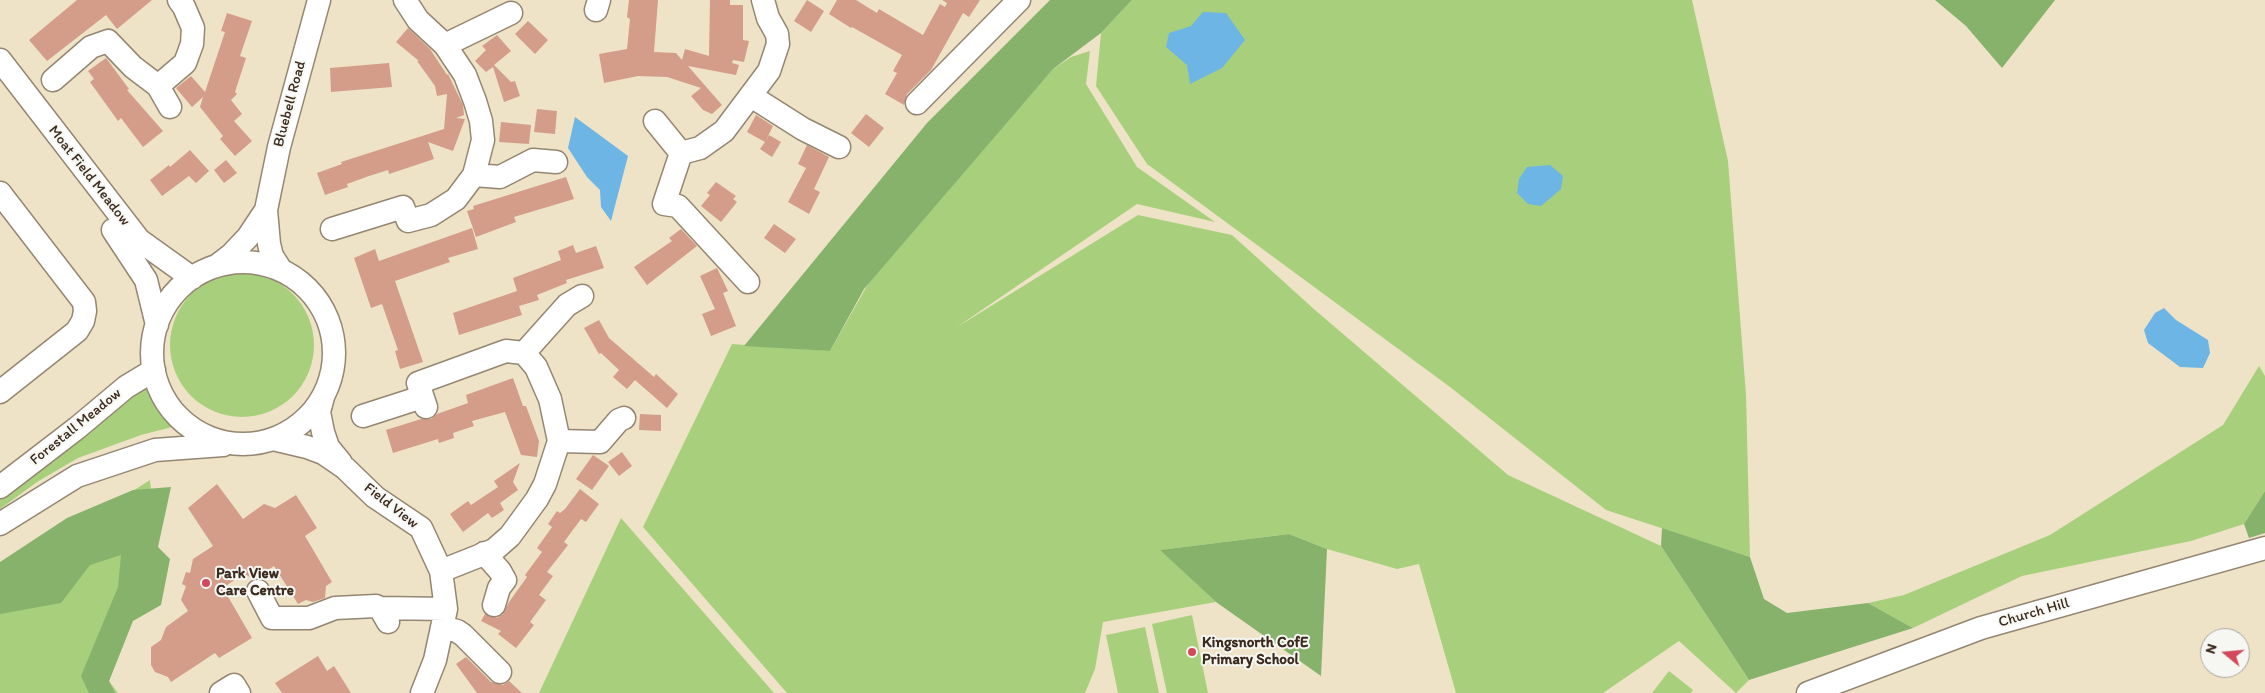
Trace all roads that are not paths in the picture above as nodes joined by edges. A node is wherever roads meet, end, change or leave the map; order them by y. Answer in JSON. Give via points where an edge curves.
{"nodes":[{"id":1,"x":179,"y":0,"type":"edge"},
{"id":2,"x":319,"y":0,"type":"edge"},
{"id":3,"x":405,"y":0,"type":"edge"},
{"id":4,"x":763,"y":0,"type":"edge"},
{"id":5,"x":1019,"y":0,"type":"edge"},
{"id":6,"x":511,"y":13,"type":"dead end"},
{"id":7,"x":445,"y":46,"type":"junction"},
{"id":8,"x":0,"y":60,"type":"edge"},
{"id":9,"x":53,"y":80,"type":"dead end"},
{"id":10,"x":0,"y":84,"type":"edge"},
{"id":11,"x":158,"y":86,"type":"junction"},
{"id":12,"x":751,"y":96,"type":"junction"},
{"id":13,"x":917,"y":103,"type":"dead end"},
{"id":14,"x":170,"y":108,"type":"dead end"},
{"id":15,"x":655,"y":121,"type":"dead end"},
{"id":16,"x":839,"y":147,"type":"dead end"},
{"id":17,"x":681,"y":153,"type":"junction"},
{"id":18,"x":556,"y":162,"type":"dead end"},
{"id":19,"x":474,"y":175,"type":"junction"},
{"id":20,"x":0,"y":193,"type":"edge"},
{"id":21,"x":266,"y":210,"type":"junction"},
{"id":22,"x":332,"y":229,"type":"dead end"},
{"id":23,"x":218,"y":265,"type":"junction"},
{"id":24,"x":282,"y":270,"type":"junction"},
{"id":25,"x":192,"y":278,"type":"junction"},
{"id":26,"x":748,"y":282,"type":"dead end"},
{"id":27,"x":582,"y":296,"type":"dead end"},
{"id":28,"x":156,"y":325,"type":"junction"},
{"id":29,"x":524,"y":353,"type":"junction"},
{"id":30,"x":154,"y":370,"type":"junction"},
{"id":31,"x":0,"y":392,"type":"edge"},
{"id":32,"x":324,"y":393,"type":"junction"},
{"id":33,"x":364,"y":416,"type":"dead end"},
{"id":34,"x":624,"y":418,"type":"dead end"},
{"id":35,"x":273,"y":439,"type":"junction"},
{"id":36,"x":559,"y":441,"type":"junction"},
{"id":37,"x":236,"y":444,"type":"junction"},
{"id":38,"x":344,"y":468,"type":"junction"},
{"id":39,"x":0,"y":487,"type":"edge"},
{"id":40,"x":0,"y":524,"type":"edge"},
{"id":41,"x":2265,"y":548,"type":"edge"},
{"id":42,"x":484,"y":553,"type":"junction"},
{"id":43,"x":441,"y":571,"type":"junction"},
{"id":44,"x":258,"y":592,"type":"dead end"},
{"id":45,"x":494,"y":604,"type":"dead end"},
{"id":46,"x":444,"y":618,"type":"junction"},
{"id":47,"x":500,"y":672,"type":"dead end"},
{"id":48,"x":222,"y":693,"type":"edge"},
{"id":49,"x":239,"y":693,"type":"edge"},
{"id":50,"x":422,"y":693,"type":"edge"},
{"id":51,"x":1808,"y":693,"type":"edge"}],
"edges":[{"from":1,"to":11,"type":"street","via":[[193,28],[192,44],[185,63]]},
{"from":2,"to":21,"type":"street","name":"Bluebell Road","via":[[279,148]]},
{"from":3,"to":7,"type":"street","via":[[418,20]]},
{"from":4,"to":12,"type":"street","via":[[778,44],[769,71]]},
{"from":5,"to":13,"type":"street"},
{"from":6,"to":7,"type":"street"},
{"from":7,"to":19,"type":"street","via":[[465,75],[482,121],[483,140]]},
{"from":8,"to":25,"type":"street","name":"Moat Field Meadow","via":[[139,240]]},
{"from":9,"to":11,"type":"street","via":[[91,47],[108,41],[133,67]]},
{"from":10,"to":28,"type":"street","name":"Moat Field Meadow","via":[[35,124],[126,247],[146,280]]},
{"from":11,"to":14,"type":"street"},
{"from":12,"to":16,"type":"street"},
{"from":12,"to":17,"type":"street","via":[[724,131],[700,148]]},
{"from":15,"to":17,"type":"street"},
{"from":17,"to":26,"type":"street","via":[[664,204],[678,206]]},
{"from":18,"to":19,"type":"street","via":[[532,160],[500,177]]},
{"from":19,"to":22,"type":"street","via":[[456,199],[431,215],[408,221],[403,207]]},
{"from":20,"to":31,"type":"street","via":[[84,302],[85,311],[77,332]]},
{"from":21,"to":23,"type":"street","name":"Bluebell Road","via":[[248,237]]},
{"from":21,"to":24,"type":"street","name":"Bluebell Road","via":[[272,256]]},
{"from":23,"to":24,"type":"street","via":[[238,262]]},
{"from":23,"to":25,"type":"street"},
{"from":24,"to":32,"type":"street","via":[[314,296],[326,316],[332,335],[333,366]]},
{"from":25,"to":28,"type":"street","via":[[170,299]]},
{"from":27,"to":29,"type":"street","via":[[567,305]]},
{"from":28,"to":30,"type":"street"},
{"from":29,"to":33,"type":"street","via":[[506,351],[418,383],[424,402]]},
{"from":29,"to":36,"type":"street","via":[[536,367],[550,399]]},
{"from":30,"to":37,"type":"street","via":[[169,406],[190,427],[216,440]]},
{"from":30,"to":39,"type":"street","name":"Forestall Meadow","via":[[126,387]]},
{"from":32,"to":35,"type":"street","via":[[301,424]]},
{"from":32,"to":38,"type":"street","name":"Field View","via":[[319,412],[323,432],[328,447]]},
{"from":34,"to":36,"type":"street","via":[[600,442]]},
{"from":35,"to":37,"type":"street"},
{"from":35,"to":38,"type":"street","name":"Field View","via":[[307,446]]},
{"from":36,"to":42,"type":"street","via":[[537,499],[510,536],[494,550]]},
{"from":37,"to":40,"type":"street","via":[[155,450],[77,476]]},
{"from":38,"to":43,"type":"street","name":"Field View","via":[[375,497],[421,528]]},
{"from":41,"to":51,"type":"street","name":"Church Hill","via":[[1981,628]]},
{"from":42,"to":43,"type":"street"},
{"from":42,"to":45,"type":"street","via":[[505,580]]},
{"from":43,"to":46,"type":"street","name":"Field View"},
{"from":44,"to":46,"type":"street","via":[[272,618],[309,618],[334,608],[376,606],[384,615]]},
{"from":46,"to":47,"type":"street"},
{"from":46,"to":50,"type":"street","name":"Field View","via":[[436,660]]},
{"from":48,"to":49,"type":"street","via":[[234,685]]}]}
